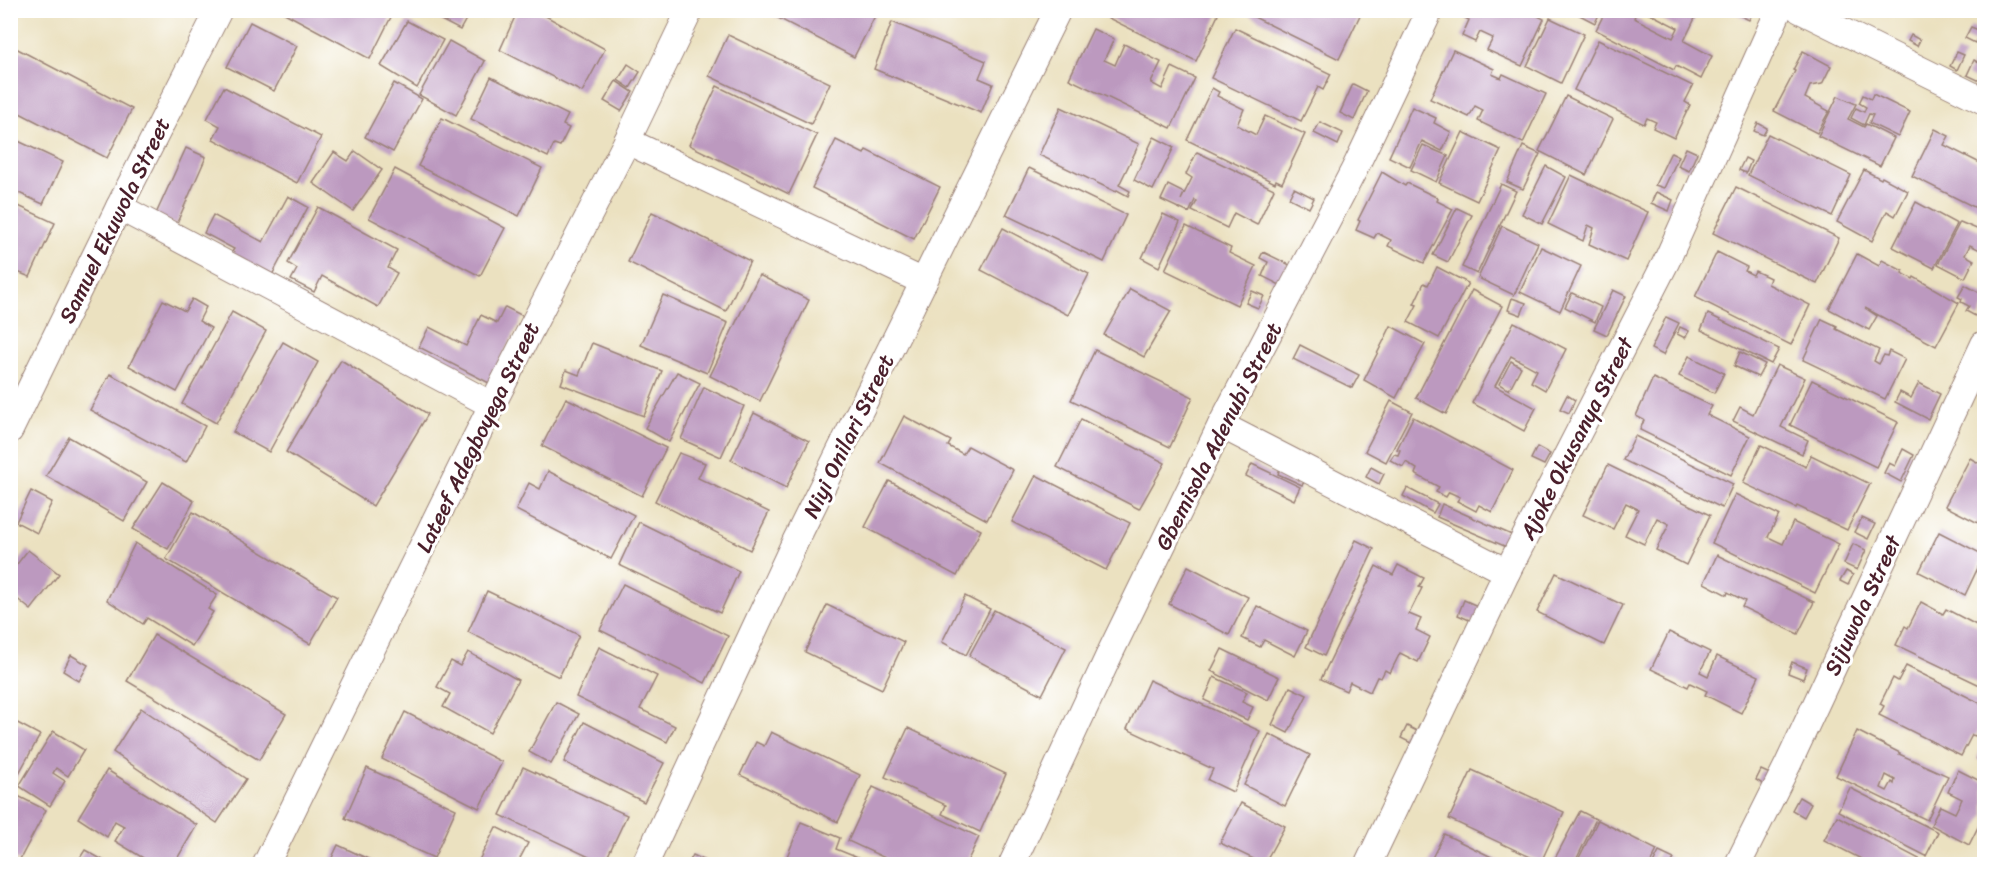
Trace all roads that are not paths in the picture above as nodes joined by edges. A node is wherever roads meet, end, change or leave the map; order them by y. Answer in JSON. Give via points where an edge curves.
{"nodes":[{"id":1,"x":219,"y":10,"type":"edge"},
{"id":2,"x":690,"y":10,"type":"edge"},
{"id":3,"x":1058,"y":10,"type":"edge"},
{"id":4,"x":1430,"y":10,"type":"edge"},
{"id":5,"x":1779,"y":10,"type":"edge"},
{"id":6,"x":1800,"y":10,"type":"edge"},
{"id":7,"x":1984,"y":102,"type":"edge"},
{"id":8,"x":627,"y":141,"type":"junction"},
{"id":9,"x":119,"y":207,"type":"junction"},
{"id":10,"x":924,"y":282,"type":"junction"},
{"id":11,"x":1984,"y":344,"type":"edge"},
{"id":12,"x":492,"y":405,"type":"junction"},
{"id":13,"x":1221,"y":425,"type":"junction"},
{"id":14,"x":10,"y":430,"type":"edge"},
{"id":15,"x":1507,"y":572,"type":"junction"},
{"id":16,"x":267,"y":864,"type":"edge"},
{"id":17,"x":645,"y":864,"type":"edge"},
{"id":18,"x":1012,"y":864,"type":"edge"},
{"id":19,"x":1368,"y":864,"type":"edge"},
{"id":20,"x":1738,"y":864,"type":"edge"}],
"edges":[{"from":1,"to":9,"type":"street","name":"Samuel Ekuwola Street"},
{"from":2,"to":8,"type":"street","name":"Lateef Adegboyega Street"},
{"from":3,"to":10,"type":"street","name":"Niyi Onilari Street"},
{"from":4,"to":13,"type":"street","name":"Gbemisola Adenubi Street","via":[[1355,168]]},
{"from":5,"to":15,"type":"street","name":"Ajoke Okusanya Street","via":[[1667,260]]},
{"from":6,"to":7,"type":"street"},
{"from":8,"to":10,"type":"street"},
{"from":8,"to":12,"type":"street","name":"Lateef Adegboyega Street"},
{"from":9,"to":12,"type":"street"},
{"from":9,"to":14,"type":"street","name":"Samuel Ekuwola Street"},
{"from":10,"to":17,"type":"street","name":"Niyi Onilari Street","via":[[795,542]]},
{"from":11,"to":20,"type":"street","name":"Sijuwola Street"},
{"from":12,"to":16,"type":"street","name":"Lateef Adegboyega Street"},
{"from":13,"to":15,"type":"street"},
{"from":13,"to":18,"type":"street","name":"Gbemisola Adenubi Street"},
{"from":15,"to":19,"type":"street","name":"Ajoke Okusanya Street"}]}
